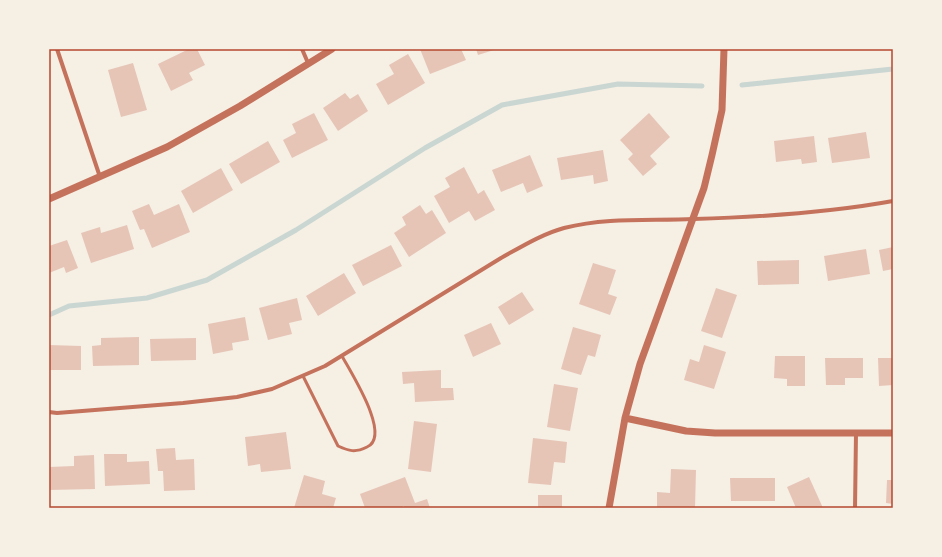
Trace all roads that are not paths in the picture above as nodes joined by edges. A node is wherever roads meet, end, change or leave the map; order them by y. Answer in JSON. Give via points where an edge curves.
{"nodes":[{"id":1,"x":57,"y":49,"type":"edge"},
{"id":2,"x":302,"y":49,"type":"edge"},
{"id":3,"x":332,"y":49,"type":"edge"},
{"id":4,"x":724,"y":49,"type":"edge"},
{"id":5,"x":308,"y":63,"type":"junction"},
{"id":6,"x":100,"y":177,"type":"junction"},
{"id":7,"x":49,"y":199,"type":"edge"},
{"id":8,"x":893,"y":201,"type":"edge"},
{"id":9,"x":692,"y":219,"type":"junction"},
{"id":10,"x":342,"y":356,"type":"junction"},
{"id":11,"x":303,"y":376,"type":"junction"},
{"id":12,"x":49,"y":412,"type":"edge"},
{"id":13,"x":625,"y":418,"type":"junction"},
{"id":14,"x":856,"y":433,"type":"junction"},
{"id":15,"x":893,"y":433,"type":"edge"},
{"id":16,"x":609,"y":508,"type":"edge"},
{"id":17,"x":855,"y":508,"type":"edge"}],
"edges":[{"from":1,"to":6,"type":"street"},
{"from":2,"to":5,"type":"street"},
{"from":3,"to":5,"type":"street"},
{"from":4,"to":9,"type":"street","via":[[722,110],[704,188]]},
{"from":5,"to":6,"type":"street","via":[[240,106],[174,143]]},
{"from":6,"to":7,"type":"street"},
{"from":8,"to":9,"type":"street","via":[[852,209],[770,217]]},
{"from":9,"to":10,"type":"street","via":[[596,221],[563,229],[501,258]]},
{"from":9,"to":13,"type":"street","via":[[640,364]]},
{"from":10,"to":11,"type":"street"},
{"from":10,"to":11,"type":"lane","via":[[373,417],[375,439],[370,446],[359,451],[348,451],[338,446]]},
{"from":11,"to":12,"type":"street","via":[[272,390],[237,397]]},
{"from":13,"to":14,"type":"street","via":[[686,431],[715,433]]},
{"from":13,"to":16,"type":"street"},
{"from":14,"to":15,"type":"street"},
{"from":14,"to":17,"type":"street"}]}
